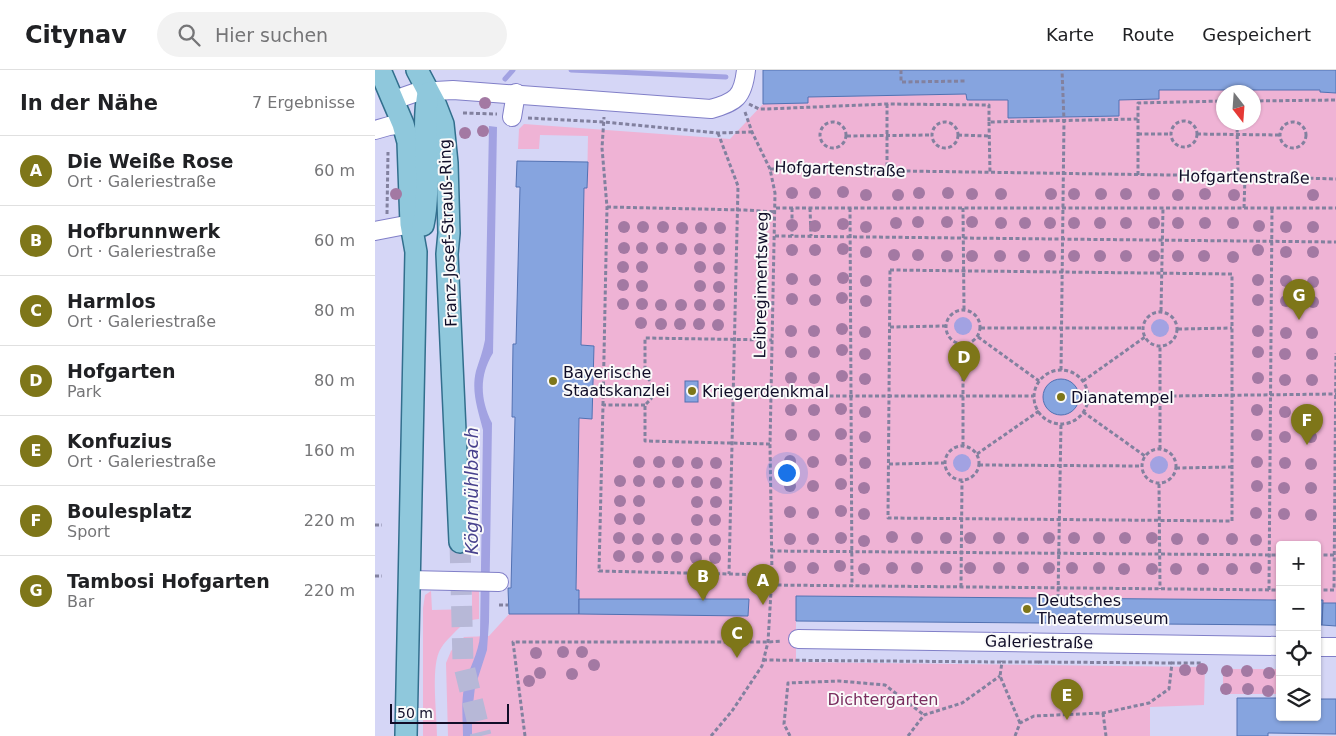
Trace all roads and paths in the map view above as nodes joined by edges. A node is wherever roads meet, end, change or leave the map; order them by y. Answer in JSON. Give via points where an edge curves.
{"nodes":[{"id":1,"x":380,"y":70,"type":"edge"},
{"id":2,"x":417,"y":70,"type":"edge"},
{"id":3,"x":746,"y":70,"type":"edge"},
{"id":4,"x":901,"y":70,"type":"edge"},
{"id":5,"x":1062,"y":70,"type":"edge"},
{"id":6,"x":967,"y":81,"type":"dead end"},
{"id":7,"x":429,"y":90,"type":"junction"},
{"id":8,"x":515,"y":93,"type":"junction"},
{"id":9,"x":738,"y":98,"type":"junction"},
{"id":10,"x":394,"y":100,"type":"junction"},
{"id":11,"x":1336,"y":100,"type":"edge"},
{"id":12,"x":1216,"y":101,"type":"edge"},
{"id":13,"x":1261,"y":101,"type":"edge"},
{"id":14,"x":605,"y":102,"type":"junction"},
{"id":15,"x":887,"y":104,"type":"junction"},
{"id":16,"x":759,"y":109,"type":"dead end"},
{"id":17,"x":463,"y":114,"type":"dead end"},
{"id":18,"x":513,"y":117,"type":"junction"},
{"id":19,"x":1138,"y":120,"type":"junction"},
{"id":20,"x":1064,"y":121,"type":"junction"},
{"id":21,"x":604,"y":122,"type":"junction"},
{"id":22,"x":989,"y":122,"type":"junction"},
{"id":23,"x":403,"y":124,"type":"junction"},
{"id":24,"x":375,"y":130,"type":"edge"},
{"id":25,"x":1237,"y":130,"type":"edge"},
{"id":26,"x":752,"y":132,"type":"junction"},
{"id":27,"x":718,"y":133,"type":"junction"},
{"id":28,"x":1138,"y":134,"type":"junction"},
{"id":29,"x":1170,"y":134,"type":"junction"},
{"id":30,"x":1197,"y":134,"type":"junction"},
{"id":31,"x":887,"y":135,"type":"junction"},
{"id":32,"x":931,"y":135,"type":"junction"},
{"id":33,"x":958,"y":135,"type":"junction"},
{"id":34,"x":1237,"y":135,"type":"junction"},
{"id":35,"x":1279,"y":135,"type":"junction"},
{"id":36,"x":847,"y":136,"type":"junction"},
{"id":37,"x":989,"y":136,"type":"junction"},
{"id":38,"x":388,"y":152,"type":"dead end"},
{"id":39,"x":770,"y":169,"type":"junction"},
{"id":40,"x":887,"y":171,"type":"junction"},
{"id":41,"x":989,"y":173,"type":"junction"},
{"id":42,"x":1063,"y":174,"type":"junction"},
{"id":43,"x":1138,"y":175,"type":"junction"},
{"id":44,"x":1238,"y":176,"type":"junction"},
{"id":45,"x":1245,"y":177,"type":"junction"},
{"id":46,"x":1336,"y":179,"type":"edge"},
{"id":47,"x":607,"y":207,"type":"junction"},
{"id":48,"x":791,"y":208,"type":"junction"},
{"id":49,"x":810,"y":208,"type":"junction"},
{"id":50,"x":850,"y":208,"type":"junction"},
{"id":51,"x":963,"y":208,"type":"junction"},
{"id":52,"x":1063,"y":208,"type":"junction"},
{"id":53,"x":1163,"y":208,"type":"junction"},
{"id":54,"x":1244,"y":208,"type":"junction"},
{"id":55,"x":1272,"y":208,"type":"junction"},
{"id":56,"x":1336,"y":208,"type":"edge"},
{"id":57,"x":737,"y":210,"type":"junction"},
{"id":58,"x":776,"y":210,"type":"junction"},
{"id":59,"x":411,"y":224,"type":"junction"},
{"id":60,"x":381,"y":229,"type":"edge"},
{"id":61,"x":775,"y":236,"type":"junction"},
{"id":62,"x":792,"y":236,"type":"junction"},
{"id":63,"x":811,"y":236,"type":"junction"},
{"id":64,"x":850,"y":236,"type":"junction"},
{"id":65,"x":963,"y":238,"type":"junction"},
{"id":66,"x":1063,"y":239,"type":"junction"},
{"id":67,"x":1162,"y":240,"type":"junction"},
{"id":68,"x":1271,"y":241,"type":"junction"},
{"id":69,"x":1336,"y":242,"type":"edge"},
{"id":70,"x":416,"y":252,"type":"junction"},
{"id":71,"x":963,"y":271,"type":"junction"},
{"id":72,"x":1062,"y":272,"type":"junction"},
{"id":73,"x":1162,"y":273,"type":"junction"},
{"id":74,"x":964,"y":309,"type":"junction"},
{"id":75,"x":1161,"y":311,"type":"junction"},
{"id":76,"x":946,"y":326,"type":"junction"},
{"id":77,"x":890,"y":327,"type":"junction"},
{"id":78,"x":981,"y":328,"type":"junction"},
{"id":79,"x":1062,"y":328,"type":"junction"},
{"id":80,"x":1143,"y":328,"type":"junction"},
{"id":81,"x":1232,"y":328,"type":"junction"},
{"id":82,"x":1178,"y":329,"type":"junction"},
{"id":83,"x":978,"y":336,"type":"junction"},
{"id":84,"x":1145,"y":337,"type":"junction"},
{"id":85,"x":734,"y":340,"type":"junction"},
{"id":86,"x":772,"y":340,"type":"junction"},
{"id":87,"x":963,"y":344,"type":"junction"},
{"id":88,"x":1160,"y":346,"type":"junction"},
{"id":89,"x":1336,"y":353,"type":"edge"},
{"id":90,"x":1061,"y":370,"type":"junction"},
{"id":91,"x":604,"y":375,"type":"junction"},
{"id":92,"x":645,"y":375,"type":"junction"},
{"id":93,"x":1039,"y":381,"type":"junction"},
{"id":94,"x":1083,"y":381,"type":"junction"},
{"id":95,"x":1335,"y":394,"type":"edge"},
{"id":96,"x":889,"y":395,"type":"junction"},
{"id":97,"x":1232,"y":395,"type":"junction"},
{"id":98,"x":1270,"y":395,"type":"junction"},
{"id":99,"x":771,"y":396,"type":"junction"},
{"id":100,"x":851,"y":396,"type":"junction"},
{"id":101,"x":963,"y":396,"type":"junction"},
{"id":102,"x":1034,"y":396,"type":"junction"},
{"id":103,"x":1160,"y":396,"type":"junction"},
{"id":104,"x":1088,"y":397,"type":"junction"},
{"id":105,"x":603,"y":405,"type":"junction"},
{"id":106,"x":645,"y":405,"type":"junction"},
{"id":107,"x":1039,"y":411,"type":"junction"},
{"id":108,"x":1083,"y":412,"type":"junction"},
{"id":109,"x":1061,"y":423,"type":"junction"},
{"id":110,"x":732,"y":443,"type":"junction"},
{"id":111,"x":770,"y":444,"type":"junction"},
{"id":112,"x":963,"y":446,"type":"junction"},
{"id":113,"x":1159,"y":449,"type":"junction"},
{"id":114,"x":977,"y":454,"type":"junction"},
{"id":115,"x":1145,"y":456,"type":"junction"},
{"id":116,"x":944,"y":463,"type":"junction"},
{"id":117,"x":889,"y":464,"type":"junction"},
{"id":118,"x":979,"y":465,"type":"junction"},
{"id":119,"x":1060,"y":465,"type":"junction"},
{"id":120,"x":1141,"y":466,"type":"junction"},
{"id":121,"x":1232,"y":467,"type":"junction"},
{"id":122,"x":1176,"y":468,"type":"junction"},
{"id":123,"x":962,"y":481,"type":"junction"},
{"id":124,"x":1159,"y":484,"type":"junction"},
{"id":125,"x":962,"y":519,"type":"junction"},
{"id":126,"x":1059,"y":520,"type":"junction"},
{"id":127,"x":1158,"y":520,"type":"junction"},
{"id":128,"x":375,"y":525,"type":"edge"},
{"id":129,"x":382,"y":525,"type":"dead end"},
{"id":130,"x":460,"y":542,"type":"tunnel mouth"},
{"id":131,"x":771,"y":551,"type":"junction"},
{"id":132,"x":852,"y":551,"type":"junction"},
{"id":133,"x":961,"y":552,"type":"junction"},
{"id":134,"x":1059,"y":553,"type":"junction"},
{"id":135,"x":1159,"y":554,"type":"junction"},
{"id":136,"x":1270,"y":555,"type":"junction"},
{"id":137,"x":1276,"y":555,"type":"edge"},
{"id":138,"x":1321,"y":555,"type":"edge"},
{"id":139,"x":1334,"y":555,"type":"junction"},
{"id":140,"x":706,"y":573,"type":"junction"},
{"id":141,"x":729,"y":574,"type":"junction"},
{"id":142,"x":771,"y":575,"type":"junction"},
{"id":143,"x":375,"y":576,"type":"edge"},
{"id":144,"x":382,"y":576,"type":"dead end"},
{"id":145,"x":409,"y":580,"type":"junction"},
{"id":146,"x":496,"y":582,"type":"dead end"},
{"id":147,"x":771,"y":585,"type":"junction"},
{"id":148,"x":852,"y":586,"type":"junction"},
{"id":149,"x":961,"y":587,"type":"junction"},
{"id":150,"x":1059,"y":588,"type":"junction"},
{"id":151,"x":1160,"y":589,"type":"junction"},
{"id":152,"x":1269,"y":590,"type":"junction"},
{"id":153,"x":1276,"y":590,"type":"edge"},
{"id":154,"x":1321,"y":590,"type":"edge"},
{"id":155,"x":1058,"y":598,"type":"dead end"},
{"id":156,"x":704,"y":599,"type":"dead end"},
{"id":157,"x":499,"y":605,"type":"dead end"},
{"id":158,"x":509,"y":605,"type":"dead end"},
{"id":159,"x":798,"y":639,"type":"dead end"},
{"id":160,"x":768,"y":642,"type":"junction"},
{"id":161,"x":1276,"y":646,"type":"edge"},
{"id":162,"x":1321,"y":647,"type":"edge"},
{"id":163,"x":1336,"y":647,"type":"edge"},
{"id":164,"x":763,"y":660,"type":"junction"},
{"id":165,"x":1003,"y":662,"type":"dead end"},
{"id":166,"x":1038,"y":662,"type":"dead end"},
{"id":167,"x":1172,"y":663,"type":"junction"},
{"id":168,"x":1206,"y":663,"type":"dead end"},
{"id":169,"x":1002,"y":667,"type":"dead end"},
{"id":170,"x":1000,"y":676,"type":"junction"},
{"id":171,"x":1103,"y":713,"type":"junction"},
{"id":172,"x":924,"y":715,"type":"junction"},
{"id":173,"x":1020,"y":723,"type":"junction"},
{"id":174,"x":406,"y":736,"type":"edge"},
{"id":175,"x":525,"y":736,"type":"edge"},
{"id":176,"x":711,"y":736,"type":"edge"},
{"id":177,"x":790,"y":736,"type":"edge"},
{"id":178,"x":908,"y":736,"type":"edge"},
{"id":179,"x":1015,"y":736,"type":"edge"},
{"id":180,"x":1106,"y":736,"type":"edge"}],
"edges":[{"from":1,"to":10,"type":"main road","name":"Franz-Josef-Strauß-Ring"},
{"from":2,"to":7,"type":"main road"},
{"from":3,"to":9,"type":"street"},
{"from":4,"to":6,"type":"path","via":[[901,82]]},
{"from":5,"to":20,"type":"path"},
{"from":7,"to":8,"type":"street"},
{"from":7,"to":10,"type":"street"},
{"from":7,"to":70,"type":"main road","name":"Franz-Josef-Strauß-Ring","via":[[424,222]]},
{"from":7,"to":130,"type":"main road","name":"Franz-Josef-Strauß-Ring","via":[[443,124],[445,139]]},
{"from":8,"to":14,"type":"street"},
{"from":8,"to":18,"type":"street"},
{"from":9,"to":14,"type":"street","via":[[711,109]]},
{"from":9,"to":26,"type":"path","name":"Hofgartenstraße"},
{"from":10,"to":23,"type":"main road","name":"Franz-Josef-Strauß-Ring"},
{"from":11,"to":13,"type":"path"},
{"from":12,"to":19,"type":"path","via":[[1138,103]]},
{"from":14,"to":21,"type":"path"},
{"from":15,"to":16,"type":"path"},
{"from":15,"to":22,"type":"path","via":[[989,105]]},
{"from":15,"to":31,"type":"path"},
{"from":17,"to":18,"type":"path"},
{"from":18,"to":21,"type":"path"},
{"from":19,"to":20,"type":"path"},
{"from":19,"to":28,"type":"path"},
{"from":20,"to":22,"type":"path"},
{"from":20,"to":42,"type":"path"},
{"from":21,"to":27,"type":"path"},
{"from":21,"to":47,"type":"path","via":[[602,148]]},
{"from":22,"to":37,"type":"path"},
{"from":23,"to":24,"type":"street"},
{"from":23,"to":59,"type":"main road","name":"Franz-Josef-Strauß-Ring","via":[[410,163]]},
{"from":25,"to":34,"type":"path"},
{"from":26,"to":27,"type":"path"},
{"from":26,"to":39,"type":"path","name":"Hofgartenstraße"},
{"from":27,"to":57,"type":"path","via":[[738,186]]},
{"from":28,"to":29,"type":"path"},
{"from":28,"to":43,"type":"path"},
{"from":29,"to":30,"type":"path","via":[[1173,126],[1186,121],[1194,126]]},
{"from":29,"to":30,"type":"path","via":[[1173,142],[1184,148],[1191,145]]},
{"from":30,"to":34,"type":"path"},
{"from":31,"to":32,"type":"path"},
{"from":31,"to":36,"type":"path"},
{"from":31,"to":40,"type":"path"},
{"from":32,"to":33,"type":"path","via":[[937,124],[945,122],[953,124]]},
{"from":32,"to":33,"type":"path","via":[[938,147],[947,148],[955,144]]},
{"from":33,"to":37,"type":"path"},
{"from":34,"to":35,"type":"path"},
{"from":34,"to":44,"type":"path"},
{"from":35,"to":35,"type":"path","via":[[1285,146],[1293,148],[1301,146],[1306,138],[1305,130],[1295,122],[1283,127]]},
{"from":36,"to":36,"type":"path","via":[[841,125],[833,122],[823,127],[820,136],[823,144],[831,148],[840,147]]},
{"from":37,"to":41,"type":"path"},
{"from":38,"to":60,"type":"path"},
{"from":39,"to":40,"type":"path","name":"Hofgartenstraße"},
{"from":39,"to":58,"type":"path","name":"Leibregimentsweg"},
{"from":40,"to":41,"type":"path","name":"Hofgartenstraße"},
{"from":41,"to":42,"type":"path","name":"Hofgartenstraße"},
{"from":42,"to":43,"type":"path","name":"Hofgartenstraße"},
{"from":42,"to":52,"type":"path"},
{"from":43,"to":44,"type":"path","name":"Hofgartenstraße"},
{"from":44,"to":45,"type":"path","name":"Hofgartenstraße"},
{"from":45,"to":46,"type":"path","name":"Hofgartenstraße"},
{"from":45,"to":54,"type":"path"},
{"from":47,"to":57,"type":"path"},
{"from":47,"to":91,"type":"path"},
{"from":48,"to":49,"type":"path"},
{"from":48,"to":58,"type":"path"},
{"from":48,"to":62,"type":"path"},
{"from":49,"to":50,"type":"path"},
{"from":49,"to":63,"type":"path"},
{"from":50,"to":51,"type":"path"},
{"from":50,"to":64,"type":"path"},
{"from":51,"to":52,"type":"path"},
{"from":51,"to":65,"type":"path"},
{"from":52,"to":53,"type":"path"},
{"from":52,"to":66,"type":"path"},
{"from":53,"to":54,"type":"path"},
{"from":53,"to":67,"type":"path"},
{"from":54,"to":55,"type":"path"},
{"from":55,"to":56,"type":"path"},
{"from":55,"to":68,"type":"path"},
{"from":57,"to":58,"type":"path"},
{"from":57,"to":85,"type":"path"},
{"from":58,"to":61,"type":"path","name":"Leibregimentsweg"},
{"from":59,"to":60,"type":"street"},
{"from":59,"to":70,"type":"main road","name":"Franz-Josef-Strauß-Ring"},
{"from":61,"to":62,"type":"path"},
{"from":61,"to":86,"type":"path","name":"Leibregimentsweg"},
{"from":62,"to":63,"type":"path"},
{"from":63,"to":64,"type":"path"},
{"from":64,"to":65,"type":"path"},
{"from":64,"to":100,"type":"path"},
{"from":65,"to":66,"type":"path"},
{"from":65,"to":71,"type":"path"},
{"from":66,"to":67,"type":"path"},
{"from":66,"to":72,"type":"path"},
{"from":67,"to":68,"type":"path"},
{"from":67,"to":73,"type":"path"},
{"from":68,"to":69,"type":"path"},
{"from":68,"to":98,"type":"path"},
{"from":70,"to":145,"type":"main road","name":"Franz-Josef-Strauß-Ring"},
{"from":71,"to":72,"type":"path"},
{"from":71,"to":74,"type":"path"},
{"from":71,"to":77,"type":"path","via":[[890,270]]},
{"from":72,"to":73,"type":"path"},
{"from":72,"to":79,"type":"path"},
{"from":73,"to":75,"type":"path"},
{"from":73,"to":81,"type":"path","via":[[1232,274]]},
{"from":74,"to":76,"type":"path","via":[[950,316]]},
{"from":74,"to":78,"type":"path","via":[[978,318]]},
{"from":75,"to":80,"type":"path","via":[[1150,314]]},
{"from":75,"to":82,"type":"path","via":[[1171,315]]},
{"from":76,"to":77,"type":"path"},
{"from":76,"to":87,"type":"path","via":[[949,337]]},
{"from":77,"to":96,"type":"path"},
{"from":78,"to":79,"type":"path"},
{"from":78,"to":83,"type":"path"},
{"from":79,"to":80,"type":"path"},
{"from":79,"to":90,"type":"path"},
{"from":80,"to":84,"type":"path"},
{"from":81,"to":82,"type":"path"},
{"from":81,"to":97,"type":"path"},
{"from":82,"to":88,"type":"path","via":[[1174,339]]},
{"from":83,"to":87,"type":"path","via":[[969,344]]},
{"from":83,"to":93,"type":"path"},
{"from":84,"to":88,"type":"path","via":[[1151,344]]},
{"from":84,"to":94,"type":"path"},
{"from":85,"to":86,"type":"path"},
{"from":85,"to":92,"type":"path","via":[[645,338]]},
{"from":85,"to":110,"type":"path"},
{"from":86,"to":99,"type":"path","name":"Leibregimentsweg"},
{"from":87,"to":101,"type":"path"},
{"from":88,"to":103,"type":"path"},
{"from":89,"to":95,"type":"path"},
{"from":90,"to":93,"type":"path","via":[[1045,375]]},
{"from":90,"to":94,"type":"path","via":[[1070,371]]},
{"from":91,"to":92,"type":"path"},
{"from":91,"to":105,"type":"path"},
{"from":92,"to":106,"type":"path","via":[[653,391]]},
{"from":93,"to":102,"type":"path"},
{"from":94,"to":104,"type":"path"},
{"from":95,"to":98,"type":"path"},
{"from":95,"to":139,"type":"path"},
{"from":96,"to":100,"type":"path"},
{"from":96,"to":101,"type":"path"},
{"from":96,"to":117,"type":"path"},
{"from":97,"to":98,"type":"path"},
{"from":97,"to":103,"type":"path"},
{"from":97,"to":121,"type":"path"},
{"from":98,"to":136,"type":"path"},
{"from":99,"to":100,"type":"path"},
{"from":99,"to":111,"type":"path","name":"Leibregimentsweg"},
{"from":100,"to":132,"type":"path"},
{"from":101,"to":102,"type":"path"},
{"from":101,"to":112,"type":"path"},
{"from":102,"to":107,"type":"path"},
{"from":103,"to":104,"type":"path"},
{"from":103,"to":113,"type":"path"},
{"from":104,"to":108,"type":"path"},
{"from":105,"to":106,"type":"path"},
{"from":105,"to":140,"type":"path","via":[[599,571]]},
{"from":106,"to":110,"type":"path","via":[[645,441]]},
{"from":107,"to":109,"type":"path","via":[[1052,422]]},
{"from":107,"to":114,"type":"path"},
{"from":108,"to":109,"type":"path","via":[[1077,418]]},
{"from":108,"to":115,"type":"path"},
{"from":109,"to":119,"type":"path"},
{"from":110,"to":111,"type":"path"},
{"from":110,"to":141,"type":"path"},
{"from":111,"to":131,"type":"path","name":"Leibregimentsweg"},
{"from":112,"to":114,"type":"path"},
{"from":112,"to":116,"type":"path","via":[[948,453]]},
{"from":113,"to":115,"type":"path"},
{"from":113,"to":122,"type":"path","via":[[1173,457]]},
{"from":114,"to":118,"type":"path"},
{"from":115,"to":120,"type":"path"},
{"from":116,"to":117,"type":"path"},
{"from":116,"to":123,"type":"path","via":[[948,473]]},
{"from":117,"to":125,"type":"path","via":[[888,518]]},
{"from":118,"to":119,"type":"path"},
{"from":118,"to":123,"type":"path","via":[[975,475]]},
{"from":119,"to":120,"type":"path"},
{"from":119,"to":126,"type":"path"},
{"from":120,"to":124,"type":"path","via":[[1144,476]]},
{"from":121,"to":122,"type":"path"},
{"from":121,"to":127,"type":"path","via":[[1232,521]]},
{"from":122,"to":124,"type":"path","via":[[1172,477]]},
{"from":123,"to":125,"type":"path"},
{"from":124,"to":127,"type":"path"},
{"from":125,"to":126,"type":"path"},
{"from":125,"to":133,"type":"path"},
{"from":126,"to":127,"type":"path"},
{"from":126,"to":134,"type":"path"},
{"from":127,"to":135,"type":"path"},
{"from":128,"to":129,"type":"path"},
{"from":131,"to":132,"type":"path"},
{"from":131,"to":142,"type":"path","name":"Leibregimentsweg"},
{"from":132,"to":133,"type":"path"},
{"from":132,"to":148,"type":"path"},
{"from":133,"to":134,"type":"path"},
{"from":133,"to":149,"type":"path"},
{"from":134,"to":135,"type":"path"},
{"from":134,"to":150,"type":"path"},
{"from":135,"to":136,"type":"path"},
{"from":135,"to":151,"type":"path"},
{"from":136,"to":137,"type":"path"},
{"from":136,"to":152,"type":"path"},
{"from":138,"to":139,"type":"path"},
{"from":139,"to":154,"type":"path","via":[[1333,590]]},
{"from":140,"to":141,"type":"path"},
{"from":140,"to":156,"type":"path"},
{"from":141,"to":142,"type":"path"},
{"from":142,"to":147,"type":"path","name":"Leibregimentsweg"},
{"from":143,"to":144,"type":"path"},
{"from":145,"to":146,"type":"street"},
{"from":145,"to":174,"type":"main road","name":"Franz-Josef-Strauß-Ring"},
{"from":147,"to":148,"type":"path"},
{"from":147,"to":160,"type":"path","name":"Leibregimentsweg"},
{"from":148,"to":149,"type":"path"},
{"from":149,"to":150,"type":"path"},
{"from":150,"to":151,"type":"path"},
{"from":150,"to":155,"type":"path"},
{"from":151,"to":152,"type":"path"},
{"from":152,"to":153,"type":"path"},
{"from":157,"to":158,"type":"path"},
{"from":159,"to":161,"type":"street","name":"Galeriestraße"},
{"from":160,"to":164,"type":"path","name":"Leibregimentsweg"},
{"from":160,"to":175,"type":"path","via":[[513,642]]},
{"from":162,"to":163,"type":"street"},
{"from":164,"to":165,"type":"path"},
{"from":164,"to":176,"type":"path","name":"Leibregimentsweg","via":[[732,711]]},
{"from":166,"to":167,"type":"path"},
{"from":167,"to":168,"type":"path"},
{"from":167,"to":171,"type":"path","via":[[1169,690],[1149,704]]},
{"from":169,"to":170,"type":"path"},
{"from":170,"to":172,"type":"path","via":[[962,703]]},
{"from":170,"to":173,"type":"path"},
{"from":171,"to":173,"type":"path","via":[[1034,716]]},
{"from":171,"to":180,"type":"path"},
{"from":172,"to":177,"type":"path","via":[[885,685],[839,681],[788,683],[784,724]]},
{"from":172,"to":178,"type":"path"},
{"from":173,"to":179,"type":"path"}]}
